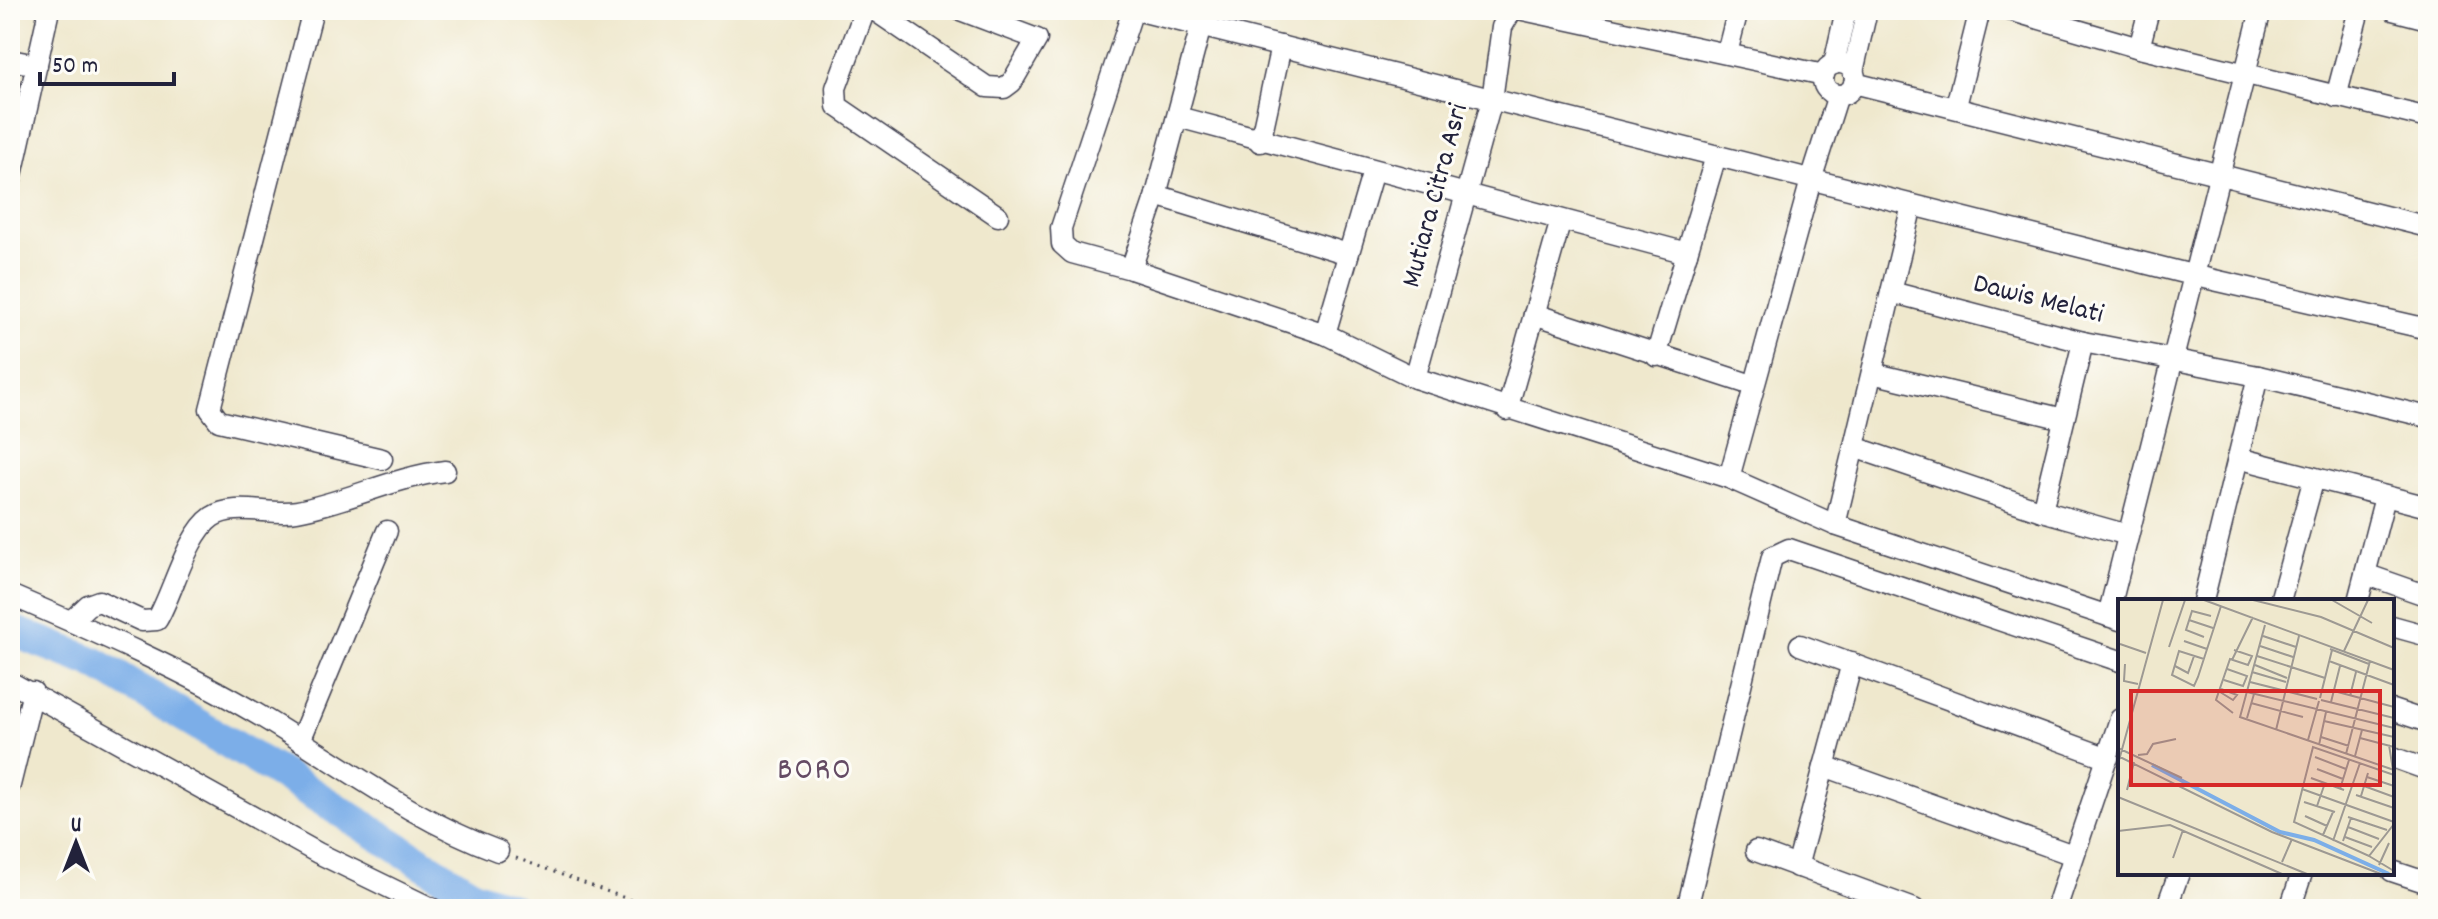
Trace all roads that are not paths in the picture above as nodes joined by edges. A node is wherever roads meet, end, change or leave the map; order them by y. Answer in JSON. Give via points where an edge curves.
{"nodes":[{"id":1,"x":49,"y":10,"type":"edge"},
{"id":2,"x":313,"y":10,"type":"edge"},
{"id":3,"x":865,"y":10,"type":"edge"},
{"id":4,"x":874,"y":10,"type":"edge"},
{"id":5,"x":960,"y":10,"type":"edge"},
{"id":6,"x":1135,"y":10,"type":"edge"},
{"id":7,"x":1523,"y":10,"type":"edge"},
{"id":8,"x":1738,"y":10,"type":"edge"},
{"id":9,"x":1846,"y":10,"type":"edge"},
{"id":10,"x":1867,"y":10,"type":"edge"},
{"id":11,"x":1980,"y":10,"type":"edge"},
{"id":12,"x":2009,"y":10,"type":"edge"},
{"id":13,"x":2149,"y":10,"type":"edge"},
{"id":14,"x":2261,"y":10,"type":"edge"},
{"id":15,"x":2359,"y":10,"type":"edge"},
{"id":16,"x":2393,"y":10,"type":"edge"},
{"id":17,"x":1503,"y":16,"type":"edge"},
{"id":18,"x":2428,"y":19,"type":"edge"},
{"id":19,"x":1201,"y":26,"type":"junction"},
{"id":20,"x":1281,"y":46,"type":"junction"},
{"id":21,"x":2139,"y":48,"type":"junction"},
{"id":22,"x":1727,"y":53,"type":"junction"},
{"id":23,"x":10,"y":60,"type":"edge"},
{"id":24,"x":37,"y":65,"type":"junction"},
{"id":25,"x":2243,"y":72,"type":"junction"},
{"id":26,"x":1841,"y":78,"type":"junction"},
{"id":27,"x":2336,"y":97,"type":"junction"},
{"id":28,"x":1492,"y":100,"type":"junction"},
{"id":29,"x":1956,"y":106,"type":"junction"},
{"id":30,"x":1178,"y":117,"type":"junction"},
{"id":31,"x":2428,"y":118,"type":"edge"},
{"id":32,"x":1260,"y":142,"type":"junction"},
{"id":33,"x":1716,"y":156,"type":"junction"},
{"id":34,"x":1373,"y":171,"type":"junction"},
{"id":35,"x":2218,"y":174,"type":"junction"},
{"id":36,"x":1811,"y":180,"type":"junction"},
{"id":37,"x":10,"y":184,"type":"edge"},
{"id":38,"x":1156,"y":195,"type":"junction"},
{"id":39,"x":1468,"y":196,"type":"junction"},
{"id":40,"x":1912,"y":205,"type":"junction"},
{"id":41,"x":998,"y":216,"type":"dead end"},
{"id":42,"x":1561,"y":220,"type":"junction"},
{"id":43,"x":2428,"y":227,"type":"edge"},
{"id":44,"x":1687,"y":253,"type":"junction"},
{"id":45,"x":1348,"y":254,"type":"junction"},
{"id":46,"x":1131,"y":269,"type":"junction"},
{"id":47,"x":2192,"y":275,"type":"junction"},
{"id":48,"x":1891,"y":292,"type":"junction"},
{"id":49,"x":1534,"y":314,"type":"junction"},
{"id":50,"x":2428,"y":329,"type":"edge"},
{"id":51,"x":1325,"y":334,"type":"junction"},
{"id":52,"x":2083,"y":342,"type":"junction"},
{"id":53,"x":1656,"y":356,"type":"junction"},
{"id":54,"x":2172,"y":360,"type":"junction"},
{"id":55,"x":1872,"y":373,"type":"junction"},
{"id":56,"x":2258,"y":376,"type":"junction"},
{"id":57,"x":1415,"y":378,"type":"junction"},
{"id":58,"x":1752,"y":385,"type":"junction"},
{"id":59,"x":1507,"y":410,"type":"junction"},
{"id":60,"x":2428,"y":417,"type":"edge"},
{"id":61,"x":2064,"y":419,"type":"junction"},
{"id":62,"x":1854,"y":447,"type":"junction"},
{"id":63,"x":2238,"y":458,"type":"junction"},
{"id":64,"x":382,"y":459,"type":"dead end"},
{"id":65,"x":445,"y":471,"type":"dead end"},
{"id":66,"x":1729,"y":478,"type":"junction"},
{"id":67,"x":2314,"y":478,"type":"junction"},
{"id":68,"x":2385,"y":497,"type":"junction"},
{"id":69,"x":2428,"y":507,"type":"edge"},
{"id":70,"x":2042,"y":511,"type":"junction"},
{"id":71,"x":1835,"y":525,"type":"junction"},
{"id":72,"x":387,"y":531,"type":"dead end"},
{"id":73,"x":2128,"y":535,"type":"junction"},
{"id":74,"x":2365,"y":574,"type":"junction"},
{"id":75,"x":10,"y":595,"type":"edge"},
{"id":76,"x":2428,"y":596,"type":"edge"},
{"id":77,"x":2203,"y":599,"type":"edge"},
{"id":78,"x":2281,"y":599,"type":"edge"},
{"id":79,"x":2359,"y":599,"type":"edge"},
{"id":80,"x":2114,"y":618,"type":"edge"},
{"id":81,"x":71,"y":621,"type":"junction"},
{"id":82,"x":2394,"y":627,"type":"edge"},
{"id":83,"x":2428,"y":636,"type":"edge"},
{"id":84,"x":1800,"y":645,"type":"dead end"},
{"id":85,"x":2118,"y":660,"type":"edge"},
{"id":86,"x":1852,"y":663,"type":"junction"},
{"id":87,"x":10,"y":682,"type":"edge"},
{"id":88,"x":33,"y":692,"type":"junction"},
{"id":89,"x":2394,"y":711,"type":"edge"},
{"id":90,"x":2428,"y":722,"type":"edge"},
{"id":91,"x":2118,"y":726,"type":"edge"},
{"id":92,"x":300,"y":741,"type":"junction"},
{"id":93,"x":2108,"y":758,"type":"junction"},
{"id":94,"x":2394,"y":758,"type":"edge"},
{"id":95,"x":1824,"y":766,"type":"junction"},
{"id":96,"x":2428,"y":770,"type":"edge"},
{"id":97,"x":10,"y":785,"type":"edge"},
{"id":98,"x":498,"y":851,"type":"road end"},
{"id":99,"x":1756,"y":851,"type":"dead end"},
{"id":100,"x":2073,"y":855,"type":"junction"},
{"id":101,"x":1797,"y":867,"type":"junction"},
{"id":102,"x":2394,"y":872,"type":"edge"},
{"id":103,"x":2178,"y":875,"type":"edge"},
{"id":104,"x":2301,"y":875,"type":"edge"},
{"id":105,"x":2428,"y":883,"type":"edge"},
{"id":106,"x":1902,"y":906,"type":"edge"},
{"id":107,"x":433,"y":909,"type":"edge"},
{"id":108,"x":1687,"y":909,"type":"edge"},
{"id":109,"x":2056,"y":909,"type":"edge"},
{"id":110,"x":2166,"y":909,"type":"edge"},
{"id":111,"x":2290,"y":909,"type":"edge"}],
"edges":[{"from":1,"to":24,"type":"street"},
{"from":2,"to":64,"type":"street","via":[[210,409],[219,421]]},
{"from":3,"to":41,"type":"street","via":[[836,88],[837,106]]},
{"from":4,"to":5,"type":"street","via":[[987,87],[1004,88],[1037,39]]},
{"from":6,"to":19,"type":"street"},
{"from":6,"to":46,"type":"street","via":[[1061,236],[1072,253]]},
{"from":7,"to":22,"type":"street"},
{"from":8,"to":22,"type":"street"},
{"from":9,"to":26,"type":"street"},
{"from":10,"to":26,"type":"street"},
{"from":11,"to":29,"type":"street"},
{"from":12,"to":21,"type":"street"},
{"from":13,"to":21,"type":"street"},
{"from":14,"to":25,"type":"street"},
{"from":15,"to":27,"type":"street"},
{"from":16,"to":18,"type":"street"},
{"from":17,"to":28,"type":"street","name":"Mutiara Citra Asri"},
{"from":19,"to":20,"type":"street"},
{"from":19,"to":30,"type":"street"},
{"from":20,"to":28,"type":"street"},
{"from":20,"to":32,"type":"street"},
{"from":21,"to":25,"type":"street"},
{"from":22,"to":26,"type":"street"},
{"from":23,"to":24,"type":"street"},
{"from":24,"to":37,"type":"street"},
{"from":25,"to":27,"type":"street"},
{"from":25,"to":35,"type":"street"},
{"from":26,"to":29,"type":"street"},
{"from":26,"to":36,"type":"street"},
{"from":27,"to":31,"type":"street"},
{"from":28,"to":33,"type":"street"},
{"from":28,"to":39,"type":"street","name":"Mutiara Citra Asri"},
{"from":29,"to":35,"type":"street"},
{"from":30,"to":32,"type":"street"},
{"from":30,"to":38,"type":"street"},
{"from":32,"to":34,"type":"street"},
{"from":33,"to":36,"type":"street"},
{"from":33,"to":44,"type":"street"},
{"from":34,"to":39,"type":"street"},
{"from":34,"to":45,"type":"street"},
{"from":35,"to":43,"type":"street"},
{"from":35,"to":47,"type":"street"},
{"from":36,"to":40,"type":"street"},
{"from":36,"to":58,"type":"street"},
{"from":38,"to":45,"type":"street"},
{"from":38,"to":46,"type":"street"},
{"from":39,"to":42,"type":"street"},
{"from":39,"to":57,"type":"street","name":"Mutiara Citra Asri"},
{"from":40,"to":47,"type":"street"},
{"from":40,"to":48,"type":"street"},
{"from":42,"to":44,"type":"street"},
{"from":42,"to":49,"type":"street"},
{"from":44,"to":53,"type":"street"},
{"from":45,"to":51,"type":"street"},
{"from":46,"to":51,"type":"street"},
{"from":47,"to":50,"type":"street"},
{"from":47,"to":54,"type":"street"},
{"from":48,"to":52,"type":"street","name":"Dawis Melati"},
{"from":48,"to":55,"type":"street"},
{"from":49,"to":53,"type":"street"},
{"from":49,"to":59,"type":"street"},
{"from":51,"to":57,"type":"street"},
{"from":52,"to":54,"type":"street","name":"Dawis Melati"},
{"from":52,"to":61,"type":"street"},
{"from":53,"to":58,"type":"street"},
{"from":54,"to":56,"type":"street","name":"Dawis Melati"},
{"from":54,"to":73,"type":"street"},
{"from":55,"to":61,"type":"street"},
{"from":55,"to":62,"type":"street"},
{"from":56,"to":60,"type":"street","name":"Dawis Melati"},
{"from":56,"to":63,"type":"street"},
{"from":57,"to":59,"type":"street"},
{"from":58,"to":66,"type":"street"},
{"from":59,"to":66,"type":"street"},
{"from":61,"to":70,"type":"street"},
{"from":62,"to":70,"type":"street"},
{"from":62,"to":71,"type":"street"},
{"from":63,"to":67,"type":"street"},
{"from":63,"to":77,"type":"street"},
{"from":65,"to":81,"type":"street","via":[[295,512],[213,516],[200,529],[157,620],[142,621],[99,601]]},
{"from":66,"to":71,"type":"street"},
{"from":67,"to":68,"type":"street"},
{"from":67,"to":78,"type":"street"},
{"from":68,"to":69,"type":"street"},
{"from":68,"to":74,"type":"street"},
{"from":70,"to":73,"type":"street"},
{"from":71,"to":80,"type":"street"},
{"from":72,"to":92,"type":"street"},
{"from":73,"to":80,"type":"street"},
{"from":74,"to":76,"type":"street"},
{"from":74,"to":79,"type":"street"},
{"from":75,"to":81,"type":"street"},
{"from":81,"to":92,"type":"street"},
{"from":82,"to":83,"type":"street"},
{"from":84,"to":86,"type":"street"},
{"from":85,"to":108,"type":"street","via":[[1789,549],[1779,552],[1772,557]]},
{"from":86,"to":93,"type":"street"},
{"from":86,"to":95,"type":"street"},
{"from":87,"to":88,"type":"street"},
{"from":88,"to":97,"type":"street"},
{"from":88,"to":107,"type":"street","via":[[318,853]]},
{"from":89,"to":90,"type":"street"},
{"from":91,"to":93,"type":"street"},
{"from":92,"to":98,"type":"street","via":[[431,822]]},
{"from":93,"to":100,"type":"street"},
{"from":94,"to":96,"type":"street"},
{"from":95,"to":100,"type":"street"},
{"from":95,"to":101,"type":"street"},
{"from":99,"to":101,"type":"street"},
{"from":100,"to":109,"type":"street"},
{"from":101,"to":106,"type":"street"},
{"from":102,"to":105,"type":"street"},
{"from":103,"to":110,"type":"street"},
{"from":104,"to":111,"type":"street"}]}
